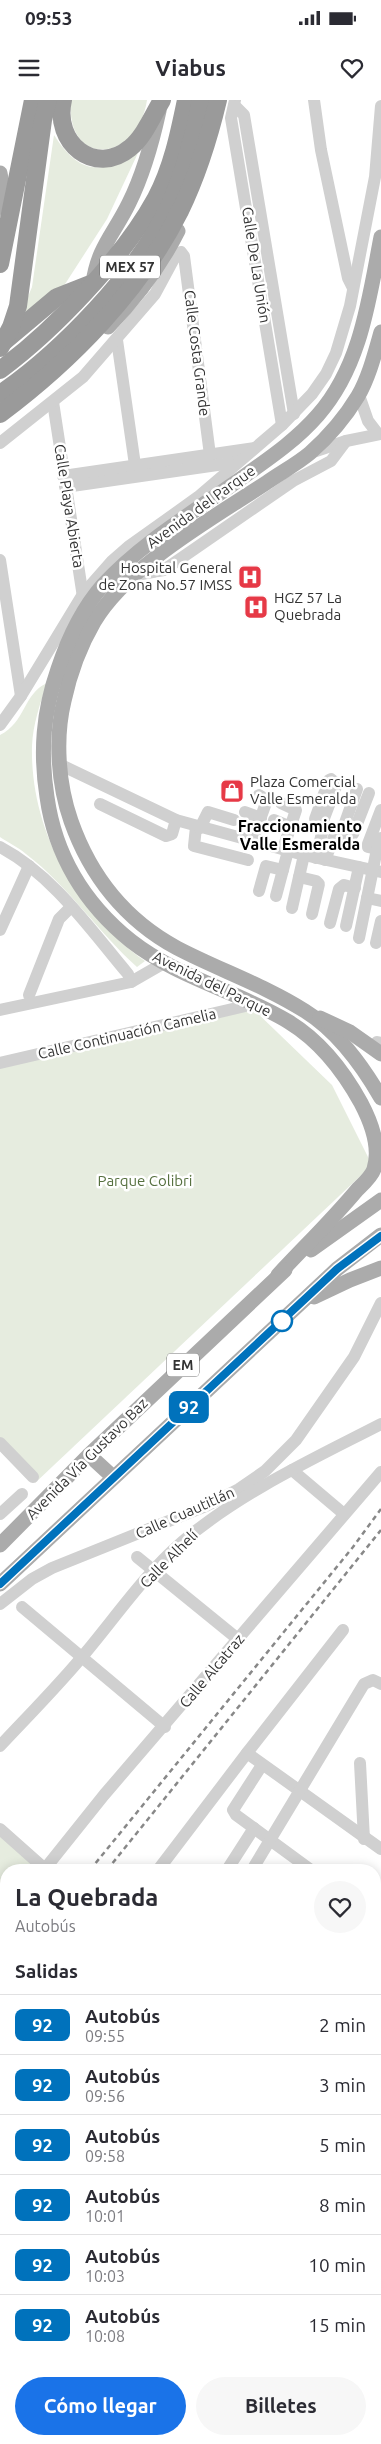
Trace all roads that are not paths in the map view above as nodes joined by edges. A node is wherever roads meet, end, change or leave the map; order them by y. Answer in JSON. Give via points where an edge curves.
{"nodes":[{"id":1,"x":34,"y":100,"type":"edge"},
{"id":2,"x":48,"y":100,"type":"edge"},
{"id":3,"x":63,"y":100,"type":"edge"},
{"id":4,"x":162,"y":100,"type":"edge"},
{"id":5,"x":186,"y":100,"type":"edge"},
{"id":6,"x":200,"y":100,"type":"edge"},
{"id":7,"x":218,"y":100,"type":"edge"},
{"id":8,"x":314,"y":100,"type":"edge"},
{"id":9,"x":232,"y":102,"type":"edge"},
{"id":10,"x":381,"y":106,"type":"edge"},
{"id":11,"x":0,"y":173,"type":"edge"},
{"id":12,"x":9,"y":221,"type":"junction"},
{"id":13,"x":381,"y":237,"type":"edge"},
{"id":14,"x":0,"y":264,"type":"edge"},
{"id":15,"x":93,"y":284,"type":"junction"},
{"id":16,"x":353,"y":288,"type":"junction"},
{"id":17,"x":381,"y":332,"type":"edge"},
{"id":18,"x":117,"y":340,"type":"junction"},
{"id":19,"x":0,"y":346,"type":"edge"},
{"id":20,"x":0,"y":370,"type":"edge"},
{"id":21,"x":0,"y":394,"type":"edge"},
{"id":22,"x":358,"y":395,"type":"junction"},
{"id":23,"x":53,"y":402,"type":"junction"},
{"id":24,"x":0,"y":414,"type":"edge"},
{"id":25,"x":294,"y":414,"type":"junction"},
{"id":26,"x":0,"y":422,"type":"edge"},
{"id":27,"x":282,"y":425,"type":"junction"},
{"id":28,"x":380,"y":434,"type":"edge"},
{"id":29,"x":346,"y":441,"type":"junction"},
{"id":30,"x":0,"y":443,"type":"edge"},
{"id":31,"x":255,"y":448,"type":"junction"},
{"id":32,"x":310,"y":453,"type":"junction"},
{"id":33,"x":210,"y":455,"type":"junction"},
{"id":34,"x":240,"y":462,"type":"junction"},
{"id":35,"x":135,"y":465,"type":"junction"},
{"id":36,"x":64,"y":482,"type":"junction"},
{"id":37,"x":131,"y":551,"type":"junction"},
{"id":38,"x":0,"y":560,"type":"edge"},
{"id":39,"x":136,"y":574,"type":"junction"},
{"id":40,"x":84,"y":601,"type":"junction"},
{"id":41,"x":21,"y":696,"type":"junction"},
{"id":42,"x":0,"y":725,"type":"edge"},
{"id":43,"x":61,"y":765,"type":"junction"},
{"id":44,"x":364,"y":791,"type":"dead end"},
{"id":45,"x":259,"y":795,"type":"dead end"},
{"id":46,"x":100,"y":804,"type":"dead end"},
{"id":47,"x":281,"y":804,"type":"dead end"},
{"id":48,"x":381,"y":810,"type":"edge"},
{"id":49,"x":245,"y":812,"type":"dead end"},
{"id":50,"x":261,"y":818,"type":"junction"},
{"id":51,"x":176,"y":820,"type":"junction"},
{"id":52,"x":234,"y":820,"type":"dead end"},
{"id":53,"x":274,"y":820,"type":"dead end"},
{"id":54,"x":291,"y":827,"type":"junction"},
{"id":55,"x":198,"y":828,"type":"junction"},
{"id":56,"x":320,"y":829,"type":"dead end"},
{"id":57,"x":252,"y":842,"type":"junction"},
{"id":58,"x":379,"y":844,"type":"edge"},
{"id":59,"x":0,"y":847,"type":"edge"},
{"id":60,"x":285,"y":850,"type":"junction"},
{"id":61,"x":315,"y":857,"type":"junction"},
{"id":62,"x":248,"y":860,"type":"dead end"},
{"id":63,"x":29,"y":866,"type":"junction"},
{"id":64,"x":359,"y":868,"type":"junction"},
{"id":65,"x":283,"y":870,"type":"junction"},
{"id":66,"x":377,"y":872,"type":"edge"},
{"id":67,"x":299,"y":877,"type":"junction"},
{"id":68,"x":355,"y":888,"type":"junction"},
{"id":69,"x":260,"y":891,"type":"dead end"},
{"id":70,"x":276,"y":896,"type":"dead end"},
{"id":71,"x":367,"y":898,"type":"junction"},
{"id":72,"x":381,"y":901,"type":"edge"},
{"id":73,"x":71,"y":907,"type":"junction"},
{"id":74,"x":292,"y":908,"type":"dead end"},
{"id":75,"x":312,"y":914,"type":"dead end"},
{"id":76,"x":381,"y":921,"type":"edge"},
{"id":77,"x":330,"y":923,"type":"dead end"},
{"id":78,"x":346,"y":926,"type":"dead end"},
{"id":79,"x":0,"y":930,"type":"edge"},
{"id":80,"x":359,"y":938,"type":"dead end"},
{"id":81,"x":376,"y":943,"type":"dead end"},
{"id":82,"x":164,"y":964,"type":"junction"},
{"id":83,"x":129,"y":978,"type":"junction"},
{"id":84,"x":29,"y":995,"type":"junction"},
{"id":85,"x":0,"y":1002,"type":"edge"},
{"id":86,"x":254,"y":1004,"type":"junction"},
{"id":87,"x":0,"y":1010,"type":"edge"},
{"id":88,"x":307,"y":1012,"type":"junction"},
{"id":89,"x":378,"y":1045,"type":"edge"},
{"id":90,"x":0,"y":1063,"type":"edge"},
{"id":91,"x":381,"y":1098,"type":"edge"},
{"id":92,"x":378,"y":1171,"type":"edge"},
{"id":93,"x":381,"y":1200,"type":"edge"},
{"id":94,"x":381,"y":1236,"type":"edge"},
{"id":95,"x":381,"y":1268,"type":"edge"},
{"id":96,"x":278,"y":1275,"type":"junction"},
{"id":97,"x":302,"y":1303,"type":"junction"},
{"id":98,"x":381,"y":1303,"type":"edge"},
{"id":99,"x":381,"y":1424,"type":"edge"},
{"id":100,"x":0,"y":1442,"type":"edge"},
{"id":101,"x":283,"y":1452,"type":"junction"},
{"id":102,"x":89,"y":1455,"type":"junction"},
{"id":103,"x":296,"y":1468,"type":"junction"},
{"id":104,"x":381,"y":1472,"type":"edge"},
{"id":105,"x":34,"y":1477,"type":"dead end"},
{"id":106,"x":113,"y":1478,"type":"junction"},
{"id":107,"x":22,"y":1494,"type":"dead end"},
{"id":108,"x":0,"y":1514,"type":"edge"},
{"id":109,"x":344,"y":1514,"type":"junction"},
{"id":110,"x":0,"y":1545,"type":"edge"},
{"id":111,"x":137,"y":1557,"type":"dead end"},
{"id":112,"x":154,"y":1570,"type":"junction"},
{"id":113,"x":0,"y":1584,"type":"edge"},
{"id":114,"x":0,"y":1604,"type":"edge"},
{"id":115,"x":22,"y":1607,"type":"dead end"},
{"id":116,"x":343,"y":1630,"type":"dead end"},
{"id":117,"x":238,"y":1640,"type":"junction"},
{"id":118,"x":81,"y":1658,"type":"junction"},
{"id":119,"x":381,"y":1684,"type":"edge"},
{"id":120,"x":164,"y":1727,"type":"junction"},
{"id":121,"x":0,"y":1746,"type":"edge"},
{"id":122,"x":247,"y":1753,"type":"junction"},
{"id":123,"x":360,"y":1763,"type":"dead end"},
{"id":124,"x":262,"y":1765,"type":"junction"},
{"id":125,"x":299,"y":1791,"type":"junction"},
{"id":126,"x":254,"y":1828,"type":"junction"},
{"id":127,"x":0,"y":1829,"type":"edge"},
{"id":128,"x":364,"y":1838,"type":"junction"},
{"id":129,"x":270,"y":1840,"type":"junction"},
{"id":130,"x":381,"y":1849,"type":"edge"},
{"id":131,"x":39,"y":1864,"type":"edge"},
{"id":132,"x":49,"y":1864,"type":"edge"},
{"id":133,"x":163,"y":1864,"type":"edge"},
{"id":134,"x":230,"y":1864,"type":"edge"},
{"id":135,"x":256,"y":1864,"type":"edge"},
{"id":136,"x":303,"y":1864,"type":"edge"}],
"edges":[{"from":1,"to":12,"type":"highway"},
{"from":2,"to":19,"type":"highway","bridge":true,"via":[[18,306],[12,327]]},
{"from":3,"to":4,"type":"highway","via":[[62,122],[68,140],[88,155],[107,158],[119,155],[135,144]]},
{"from":4,"to":15,"type":"main road","via":[[144,170],[128,206],[103,245]]},
{"from":5,"to":15,"type":"highway","number":"MEX 57","via":[[177,144],[156,199]]},
{"from":6,"to":21,"type":"highway","number":"MEX 57","via":[[191,150],[169,207],[142,251],[113,290],[62,343]]},
{"from":7,"to":24,"type":"highway","via":[[191,186],[152,258],[97,326]]},
{"from":8,"to":16,"type":"street","via":[[321,150],[348,278]]},
{"from":9,"to":25,"type":"street","via":[[244,115]]},
{"from":9,"to":26,"type":"main road","via":[[218,130],[200,187],[159,265],[130,304],[78,358]]},
{"from":9,"to":27,"type":"street","name":"Calle De La Unión","via":[[231,118]]},
{"from":10,"to":16,"type":"street","via":[[374,177]]},
{"from":11,"to":12,"type":"main road"},
{"from":12,"to":14,"type":"highway"},
{"from":13,"to":37,"type":"main road","name":"Avenida del Parque","via":[[368,309],[356,351],[338,388],[319,414],[289,444]]},
{"from":15,"to":19,"type":"highway","via":[[57,297]]},
{"from":15,"to":20,"type":"highway","number":"MEX 57"},
{"from":16,"to":25,"type":"street","via":[[336,353],[312,394]]},
{"from":17,"to":22,"type":"main road","name":"Avenida del Parque"},
{"from":18,"to":23,"type":"street","via":[[83,377]]},
{"from":18,"to":33,"type":"street","name":"Calle Costa Grande","via":[[155,294],[176,255],[181,252]]},
{"from":18,"to":35,"type":"street"},
{"from":22,"to":28,"type":"street","via":[[368,421]]},
{"from":22,"to":32,"type":"main road","name":"Avenida del Parque"},
{"from":23,"to":30,"type":"street"},
{"from":23,"to":36,"type":"street","name":"Calle Playa Abierta"},
{"from":25,"to":27,"type":"street"},
{"from":27,"to":31,"type":"street"},
{"from":28,"to":29,"type":"street"},
{"from":29,"to":32,"type":"street"},
{"from":29,"to":39,"type":"street","name":"Avenida del Parque","via":[[330,461],[293,481],[164,570]]},
{"from":31,"to":33,"type":"street"},
{"from":31,"to":34,"type":"street"},
{"from":32,"to":39,"type":"main road","name":"Avenida del Parque"},
{"from":33,"to":35,"type":"street"},
{"from":34,"to":36,"type":"street"},
{"from":34,"to":37,"type":"street"},
{"from":35,"to":36,"type":"street"},
{"from":36,"to":40,"type":"street","name":"Calle Playa Abierta"},
{"from":37,"to":40,"type":"main road","name":"Avenida del Parque","via":[[102,586]]},
{"from":38,"to":41,"type":"street"},
{"from":39,"to":43,"type":"main road","name":"Avenida del Parque","via":[[95,620],[78,655],[61,713]]},
{"from":40,"to":41,"type":"street"},
{"from":40,"to":82,"type":"main road","name":"Avenida del Parque","via":[[66,645],[42,732],[51,819],[66,862],[92,903],[132,941]]},
{"from":41,"to":42,"type":"street"},
{"from":43,"to":51,"type":"street"},
{"from":43,"to":88,"type":"main road","name":"Avenida del Parque","via":[[63,795],[83,851],[94,873],[116,901],[145,928],[176,948]]},
{"from":44,"to":61,"type":"street","via":[[353,834],[334,837]]},
{"from":45,"to":50,"type":"street","via":[[267,800]]},
{"from":46,"to":51,"type":"street","via":[[166,836],[172,834]]},
{"from":47,"to":54,"type":"street","via":[[296,810]]},
{"from":48,"to":58,"type":"street","via":[[368,847]]},
{"from":49,"to":50,"type":"street"},
{"from":50,"to":57,"type":"street"},
{"from":51,"to":55,"type":"street"},
{"from":52,"to":55,"type":"street","via":[[208,812]]},
{"from":53,"to":54,"type":"street"},
{"from":54,"to":60,"type":"street"},
{"from":55,"to":57,"type":"street"},
{"from":55,"to":62,"type":"street","via":[[194,846]]},
{"from":56,"to":61,"type":"street","via":[[321,838]]},
{"from":57,"to":60,"type":"street"},
{"from":58,"to":66,"type":"street"},
{"from":59,"to":63,"type":"street"},
{"from":60,"to":61,"type":"street"},
{"from":60,"to":65,"type":"street"},
{"from":61,"to":64,"type":"street"},
{"from":61,"to":67,"type":"street"},
{"from":63,"to":73,"type":"street"},
{"from":63,"to":79,"type":"street"},
{"from":64,"to":66,"type":"street"},
{"from":64,"to":68,"type":"street"},
{"from":65,"to":69,"type":"street","via":[[266,866]]},
{"from":65,"to":70,"type":"street"},
{"from":66,"to":71,"type":"street"},
{"from":67,"to":74,"type":"street"},
{"from":67,"to":75,"type":"street","via":[[319,884]]},
{"from":68,"to":77,"type":"street","via":[[344,885],[338,888]]},
{"from":68,"to":78,"type":"street"},
{"from":71,"to":72,"type":"street"},
{"from":71,"to":80,"type":"street"},
{"from":73,"to":83,"type":"street"},
{"from":73,"to":84,"type":"street","via":[[59,919]]},
{"from":76,"to":81,"type":"street"},
{"from":82,"to":83,"type":"street"},
{"from":82,"to":86,"type":"main road","name":"Avenida del Parque"},
{"from":83,"to":84,"type":"street"},
{"from":83,"to":87,"type":"street"},
{"from":84,"to":85,"type":"street"},
{"from":86,"to":90,"type":"street","name":"Calle Continuación Camelia"},
{"from":86,"to":92,"type":"main road","name":"Avenida del Parque","via":[[291,1023],[312,1039],[332,1061],[368,1116],[376,1143]]},
{"from":88,"to":89,"type":"main road"},
{"from":88,"to":91,"type":"main road","name":"Avenida del Parque","via":[[353,1056]]},
{"from":92,"to":96,"type":"main road","name":"Avenida del Parque"},
{"from":93,"to":96,"type":"main road","name":"Avenida Vía Gustavo Baz","number":"EM"},
{"from":94,"to":97,"type":"main road","name":"Avenida Vía Gustavo Baz","number":"EM","via":[[337,1269]]},
{"from":95,"to":97,"type":"main road"},
{"from":96,"to":102,"type":"main road","name":"Avenida Vía Gustavo Baz","number":"EM"},
{"from":97,"to":106,"type":"main road","name":"Avenida Vía Gustavo Baz","number":"EM"},
{"from":98,"to":101,"type":"street","name":"Calle Cuautitlán","via":[[354,1357],[296,1440]]},
{"from":99,"to":103,"type":"street","name":"Calle Alhelí"},
{"from":100,"to":105,"type":"street"},
{"from":101,"to":103,"type":"street"},
{"from":101,"to":114,"type":"street","name":"Calle Cuautitlán","via":[[265,1471],[238,1489],[206,1506],[52,1568]]},
{"from":102,"to":106,"type":"main road"},
{"from":102,"to":110,"type":"main road","name":"Avenida Vía Gustavo Baz","number":"EM"},
{"from":103,"to":109,"type":"street"},
{"from":103,"to":112,"type":"street","name":"Calle Alhelí","via":[[202,1526]]},
{"from":104,"to":109,"type":"street","name":"Calle Alcatraz"},
{"from":106,"to":113,"type":"main road","name":"Avenida Vía Gustavo Baz","number":"EM"},
{"from":107,"to":108,"type":"street"},
{"from":109,"to":117,"type":"street","name":"Calle Alcatraz"},
{"from":111,"to":112,"type":"street"},
{"from":112,"to":117,"type":"street"},
{"from":112,"to":118,"type":"street","name":"Calle Alhelí"},
{"from":115,"to":118,"type":"street"},
{"from":116,"to":122,"type":"street"},
{"from":117,"to":120,"type":"street","name":"Calle Alcatraz"},
{"from":118,"to":120,"type":"street"},
{"from":118,"to":121,"type":"street","name":"Calle Alhelí"},
{"from":119,"to":125,"type":"street","via":[[368,1680]]},
{"from":120,"to":132,"type":"street","name":"Calle Alcatraz"},
{"from":122,"to":124,"type":"street"},
{"from":122,"to":133,"type":"street"},
{"from":123,"to":128,"type":"street"},
{"from":124,"to":125,"type":"street"},
{"from":124,"to":126,"type":"street","via":[[233,1810]]},
{"from":125,"to":128,"type":"street"},
{"from":125,"to":129,"type":"street"},
{"from":126,"to":129,"type":"street"},
{"from":126,"to":134,"type":"street"},
{"from":127,"to":131,"type":"street"},
{"from":128,"to":130,"type":"street"},
{"from":129,"to":135,"type":"street"},
{"from":129,"to":136,"type":"street"}]}
